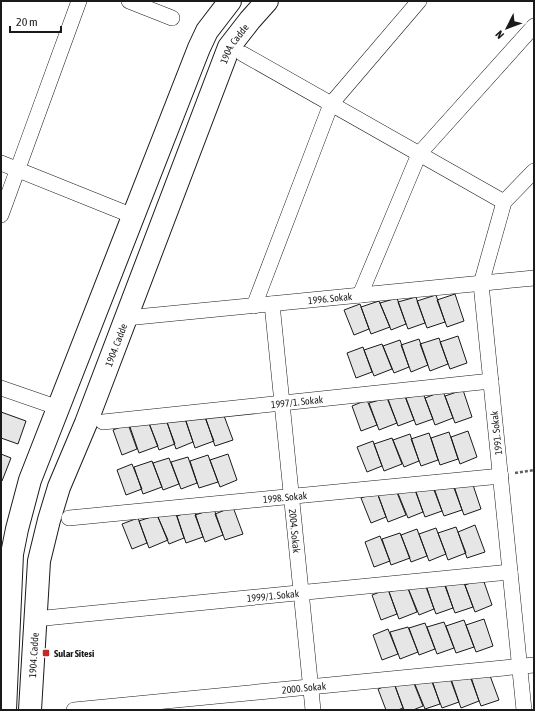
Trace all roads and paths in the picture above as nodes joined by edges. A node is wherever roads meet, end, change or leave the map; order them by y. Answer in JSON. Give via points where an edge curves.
{"nodes":[{"id":1,"x":79,"y":1,"type":"edge"},
{"id":2,"x":129,"y":1,"type":"edge"},
{"id":3,"x":230,"y":1,"type":"edge"},
{"id":4,"x":267,"y":1,"type":"edge"},
{"id":5,"x":419,"y":1,"type":"edge"},
{"id":6,"x":172,"y":18,"type":"dead end"},
{"id":7,"x":534,"y":26,"type":"edge"},
{"id":8,"x":243,"y":54,"type":"dead end"},
{"id":9,"x":331,"y":104,"type":"junction"},
{"id":10,"x":419,"y":154,"type":"junction"},
{"id":11,"x":1,"y":163,"type":"edge"},
{"id":12,"x":18,"y":169,"type":"junction"},
{"id":13,"x":534,"y":171,"type":"edge"},
{"id":14,"x":504,"y":202,"type":"junction"},
{"id":15,"x":1,"y":215,"type":"edge"},
{"id":16,"x":133,"y":216,"type":"junction"},
{"id":17,"x":534,"y":278,"type":"edge"},
{"id":18,"x":481,"y":284,"type":"junction"},
{"id":19,"x":360,"y":295,"type":"junction"},
{"id":20,"x":272,"y":304,"type":"junction"},
{"id":21,"x":254,"y":306,"type":"junction"},
{"id":22,"x":126,"y":318,"type":"junction"},
{"id":23,"x":491,"y":381,"type":"junction"},
{"id":24,"x":1,"y":388,"type":"edge"},
{"id":25,"x":282,"y":403,"type":"junction"},
{"id":26,"x":59,"y":408,"type":"junction"},
{"id":27,"x":103,"y":422,"type":"dead end"},
{"id":28,"x":501,"y":476,"type":"junction"},
{"id":29,"x":292,"y":496,"type":"junction"},
{"id":30,"x":69,"y":518,"type":"dead end"},
{"id":31,"x":9,"y":527,"type":"edge"},
{"id":32,"x":45,"y":536,"type":"junction"},
{"id":33,"x":7,"y":553,"type":"edge"},
{"id":34,"x":39,"y":561,"type":"junction"},
{"id":35,"x":510,"y":572,"type":"junction"},
{"id":36,"x":301,"y":592,"type":"junction"},
{"id":37,"x":35,"y":619,"type":"junction"},
{"id":38,"x":527,"y":666,"type":"edge"},
{"id":39,"x":3,"y":667,"type":"edge"},
{"id":40,"x":310,"y":687,"type":"junction"},
{"id":41,"x":5,"y":710,"type":"edge"},
{"id":42,"x":30,"y":710,"type":"edge"},
{"id":43,"x":74,"y":710,"type":"edge"},
{"id":44,"x":313,"y":710,"type":"edge"},
{"id":45,"x":524,"y":710,"type":"edge"}],
"edges":[{"from":1,"to":12,"type":"street"},
{"from":2,"to":6,"type":"street"},
{"from":3,"to":16,"type":"main road","via":[[207,31],[199,48]]},
{"from":4,"to":22,"type":"main road","name":"1904. Cadde","via":[[229,47]]},
{"from":5,"to":9,"type":"street"},
{"from":7,"to":10,"type":"street"},
{"from":8,"to":9,"type":"street"},
{"from":9,"to":10,"type":"street"},
{"from":9,"to":21,"type":"street"},
{"from":10,"to":14,"type":"street"},
{"from":10,"to":19,"type":"street"},
{"from":11,"to":12,"type":"street"},
{"from":12,"to":15,"type":"street"},
{"from":12,"to":16,"type":"street"},
{"from":13,"to":14,"type":"street","name":"1991. Sokak"},
{"from":14,"to":18,"type":"street","name":"1991. Sokak"},
{"from":16,"to":26,"type":"main road"},
{"from":17,"to":18,"type":"street","name":"1996. Sokak"},
{"from":18,"to":19,"type":"street","name":"1996. Sokak"},
{"from":18,"to":23,"type":"street","name":"1991. Sokak"},
{"from":19,"to":20,"type":"street","name":"1996. Sokak"},
{"from":20,"to":21,"type":"street","name":"1996. Sokak"},
{"from":20,"to":25,"type":"street","name":"2004. Sokak"},
{"from":21,"to":22,"type":"street","name":"1996. Sokak"},
{"from":22,"to":32,"type":"main road","name":"1904. Cadde","via":[[59,487]]},
{"from":23,"to":25,"type":"street","name":"1997/1. Sokak"},
{"from":23,"to":28,"type":"street","name":"1991. Sokak"},
{"from":24,"to":26,"type":"street"},
{"from":25,"to":27,"type":"street","name":"1997/1. Sokak"},
{"from":25,"to":29,"type":"street","name":"2004. Sokak"},
{"from":26,"to":31,"type":"main road"},
{"from":28,"to":29,"type":"street","name":"1998. Sokak"},
{"from":28,"to":35,"type":"street","name":"1991. Sokak"},
{"from":29,"to":30,"type":"street","name":"1998. Sokak"},
{"from":29,"to":36,"type":"street","name":"2004. Sokak"},
{"from":31,"to":32,"type":"main road"},
{"from":31,"to":33,"type":"main road"},
{"from":32,"to":34,"type":"main road","name":"1904. Cadde"},
{"from":33,"to":34,"type":"main road"},
{"from":33,"to":39,"type":"main road"},
{"from":34,"to":37,"type":"main road","name":"1904. Cadde"},
{"from":35,"to":36,"type":"street","name":"1999/1. Sokak"},
{"from":35,"to":38,"type":"street","name":"1991. Sokak"},
{"from":36,"to":37,"type":"street","name":"1999/1. Sokak"},
{"from":36,"to":40,"type":"street","name":"2004. Sokak"},
{"from":37,"to":42,"type":"main road","name":"1904. Cadde"},
{"from":38,"to":40,"type":"street","name":"2000. Sokak"},
{"from":38,"to":45,"type":"street","name":"1991. Sokak"},
{"from":39,"to":41,"type":"main road"},
{"from":40,"to":43,"type":"street","name":"2000. Sokak"},
{"from":40,"to":44,"type":"street","name":"2004. Sokak"}]}
